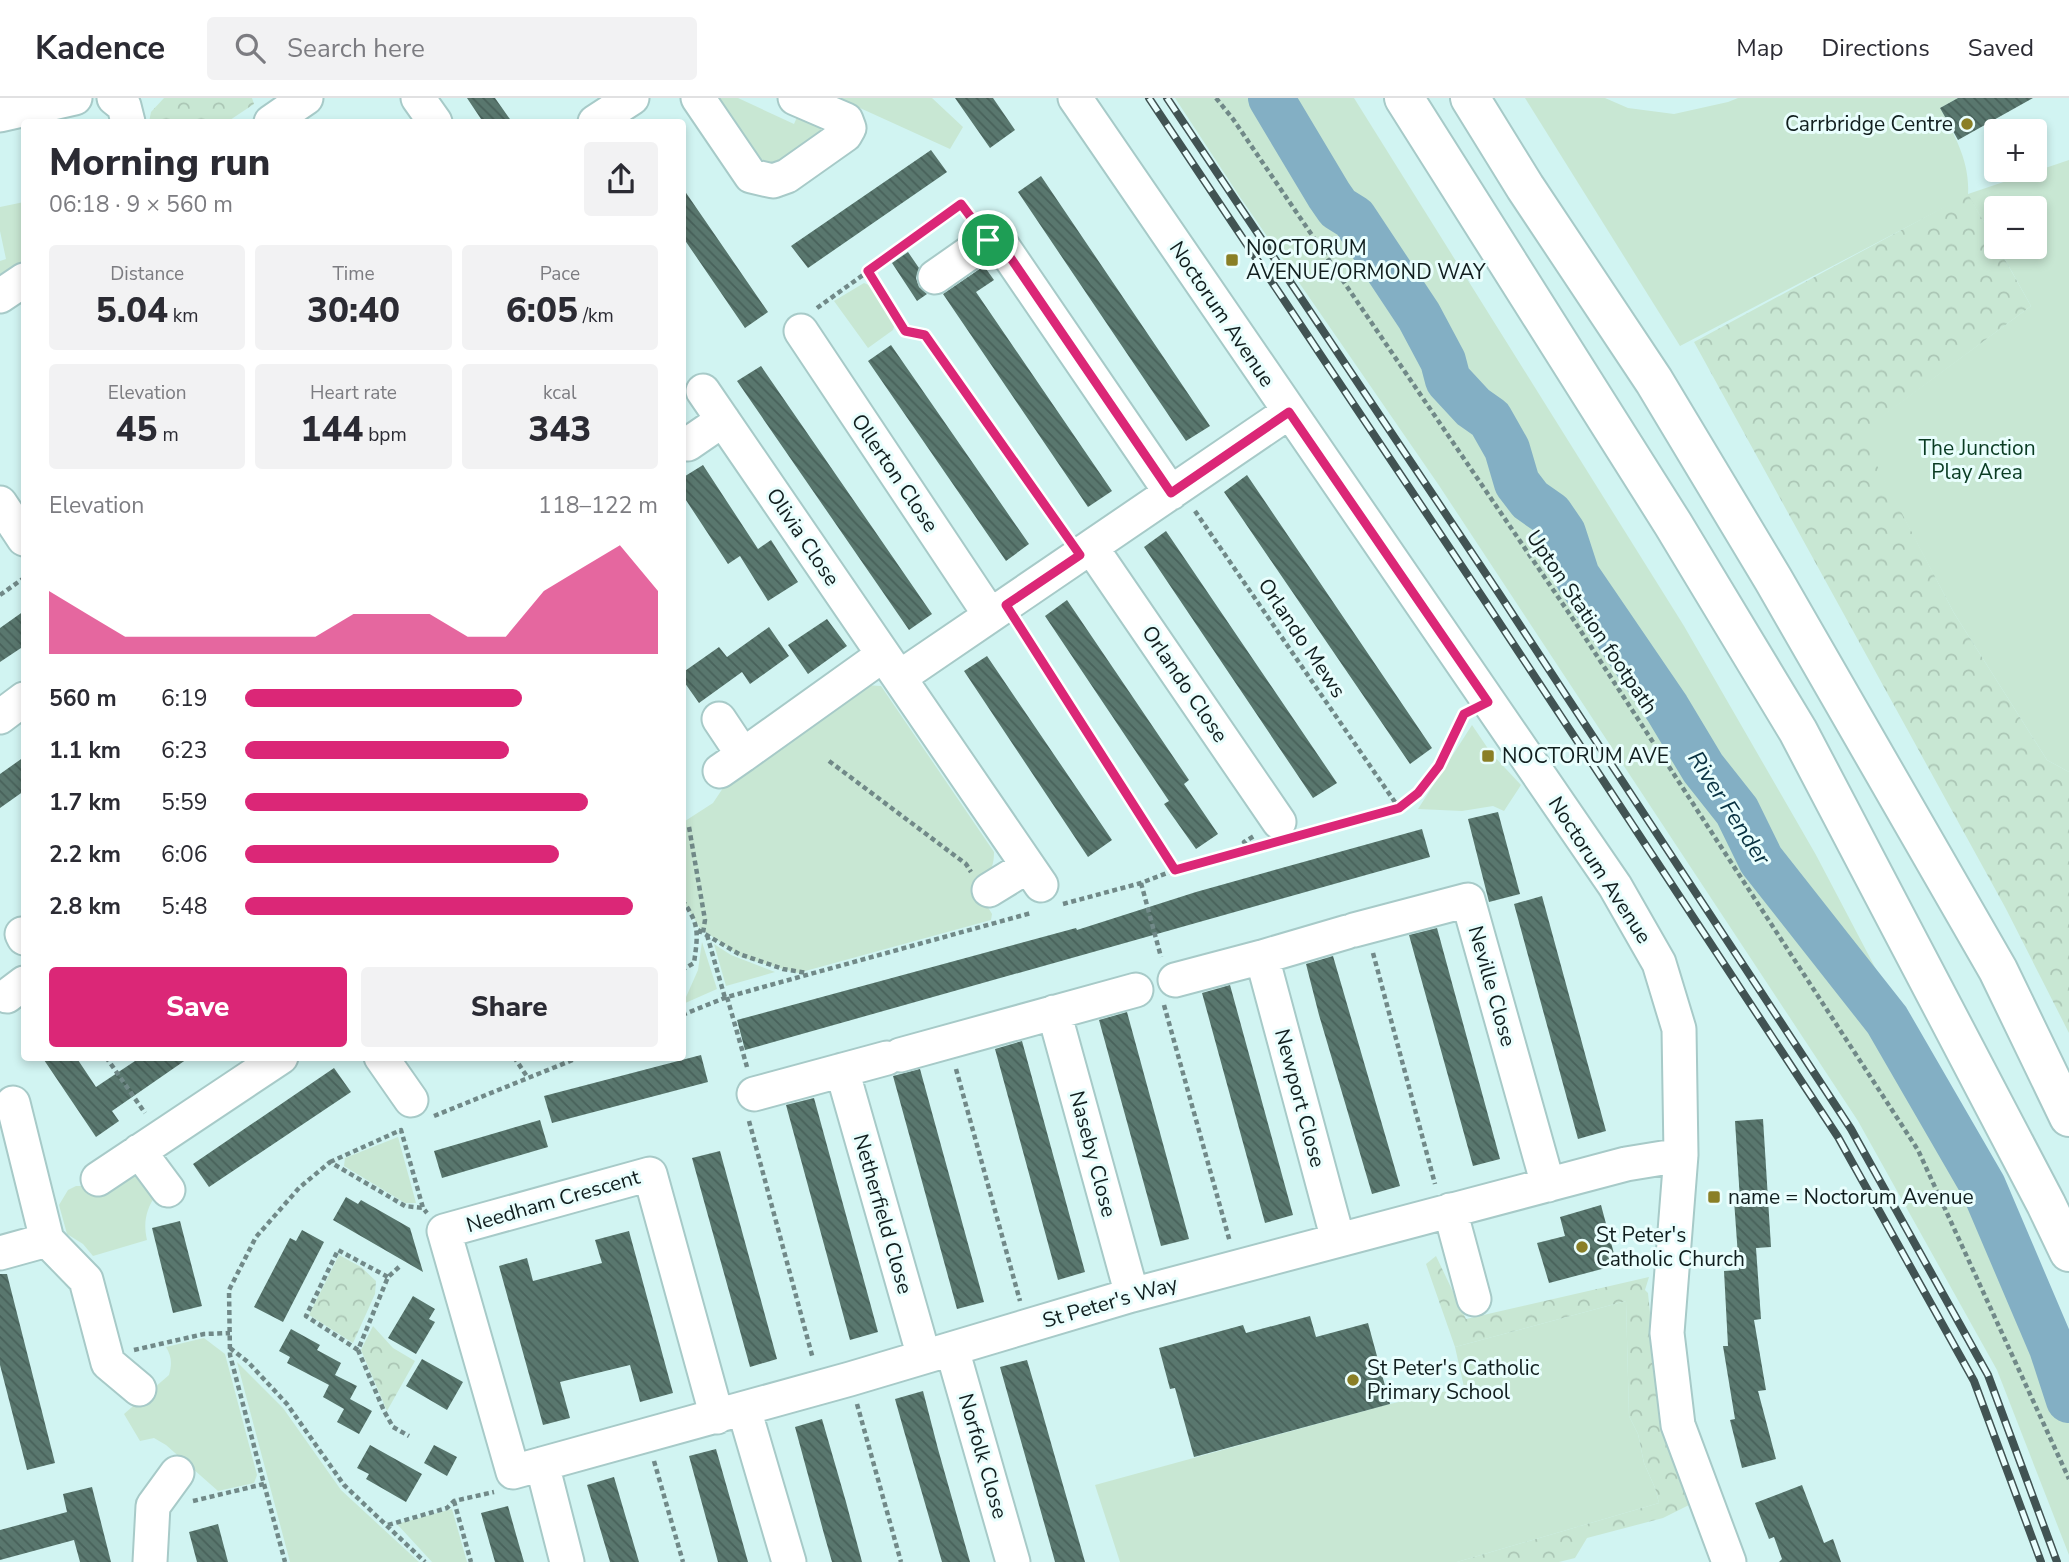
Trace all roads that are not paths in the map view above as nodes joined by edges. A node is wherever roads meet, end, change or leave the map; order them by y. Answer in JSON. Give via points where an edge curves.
{"nodes":[{"id":1,"x":75,"y":98,"type":"edge"},
{"id":2,"x":306,"y":98,"type":"edge"},
{"id":3,"x":418,"y":98,"type":"edge"},
{"id":4,"x":632,"y":98,"type":"edge"},
{"id":5,"x":698,"y":98,"type":"edge"},
{"id":6,"x":795,"y":98,"type":"edge"},
{"id":7,"x":1075,"y":98,"type":"edge"},
{"id":8,"x":1405,"y":98,"type":"edge"},
{"id":9,"x":1470,"y":98,"type":"edge"},
{"id":10,"x":0,"y":115,"type":"edge"},
{"id":11,"x":275,"y":119,"type":"edge"},
{"id":12,"x":433,"y":119,"type":"edge"},
{"id":13,"x":600,"y":119,"type":"edge"},
{"id":14,"x":935,"y":276,"type":"dead end"},
{"id":15,"x":21,"y":282,"type":"edge"},
{"id":16,"x":0,"y":296,"type":"edge"},
{"id":17,"x":801,"y":331,"type":"road end"},
{"id":18,"x":703,"y":391,"type":"dead end"},
{"id":19,"x":1289,"y":412,"type":"junction"},
{"id":20,"x":723,"y":420,"type":"junction"},
{"id":21,"x":688,"y":444,"type":"dead end"},
{"id":22,"x":1175,"y":490,"type":"junction"},
{"id":23,"x":0,"y":503,"type":"edge"},
{"id":24,"x":21,"y":534,"type":"edge"},
{"id":25,"x":1085,"y":551,"type":"junction"},
{"id":26,"x":998,"y":610,"type":"junction"},
{"id":27,"x":891,"y":666,"type":"junction"},
{"id":28,"x":21,"y":701,"type":"edge"},
{"id":29,"x":0,"y":717,"type":"edge"},
{"id":30,"x":719,"y":719,"type":"dead end"},
{"id":31,"x":1283,"y":834,"type":"road end"},
{"id":32,"x":987,"y":894,"type":"road end"},
{"id":33,"x":1262,"y":957,"type":"junction"},
{"id":34,"x":1170,"y":975,"type":"road end"},
{"id":35,"x":1136,"y":990,"type":"road end"},
{"id":36,"x":1054,"y":1012,"type":"junction"},
{"id":37,"x":275,"y":1061,"type":"edge"},
{"id":38,"x":383,"y":1061,"type":"edge"},
{"id":39,"x":842,"y":1070,"type":"junction"},
{"id":40,"x":13,"y":1103,"type":"dead end"},
{"id":41,"x":751,"y":1105,"type":"road end"},
{"id":42,"x":2069,"y":1117,"type":"edge"},
{"id":43,"x":412,"y":1119,"type":"road end"},
{"id":44,"x":150,"y":1144,"type":"junction"},
{"id":45,"x":1681,"y":1155,"type":"junction"},
{"id":46,"x":98,"y":1179,"type":"dead end"},
{"id":47,"x":1548,"y":1185,"type":"junction"},
{"id":48,"x":168,"y":1191,"type":"dead end"},
{"id":49,"x":1447,"y":1211,"type":"junction"},
{"id":50,"x":47,"y":1240,"type":"junction"},
{"id":51,"x":1338,"y":1240,"type":"junction"},
{"id":52,"x":2069,"y":1252,"type":"edge"},
{"id":53,"x":0,"y":1253,"type":"edge"},
{"id":54,"x":1132,"y":1295,"type":"junction"},
{"id":55,"x":1474,"y":1299,"type":"dead end"},
{"id":56,"x":938,"y":1353,"type":"junction"},
{"id":57,"x":139,"y":1389,"type":"dead end"},
{"id":58,"x":730,"y":1413,"type":"junction"},
{"id":59,"x":544,"y":1472,"type":"junction"},
{"id":60,"x":177,"y":1473,"type":"dead end"},
{"id":61,"x":150,"y":1562,"type":"edge"},
{"id":62,"x":568,"y":1562,"type":"edge"},
{"id":63,"x":789,"y":1562,"type":"edge"},
{"id":64,"x":1013,"y":1562,"type":"edge"},
{"id":65,"x":1729,"y":1562,"type":"edge"}],
"edges":[{"from":1,"to":10,"type":"street"},
{"from":2,"to":11,"type":"street"},
{"from":3,"to":12,"type":"street"},
{"from":4,"to":13,"type":"street"},
{"from":5,"to":6,"type":"street","via":[[751,176],[772,181],[787,176],[849,128],[846,120]]},
{"from":7,"to":19,"type":"street","name":"Noctorum Avenue"},
{"from":8,"to":52,"type":"highway","via":[[1798,731]]},
{"from":9,"to":42,"type":"highway","via":[[1654,381],[1773,579],[1997,970]]},
{"from":14,"to":22,"type":"street","via":[[995,235]]},
{"from":15,"to":16,"type":"street"},
{"from":17,"to":26,"type":"street","name":"Ollerton Close"},
{"from":18,"to":20,"type":"street","name":"Olivia Close"},
{"from":19,"to":22,"type":"street"},
{"from":19,"to":45,"type":"street","name":"Noctorum Avenue","via":[[1615,886],[1658,963],[1679,1029]]},
{"from":20,"to":21,"type":"street"},
{"from":20,"to":27,"type":"street","name":"Olivia Close"},
{"from":22,"to":25,"type":"street"},
{"from":23,"to":24,"type":"street"},
{"from":25,"to":26,"type":"street"},
{"from":25,"to":31,"type":"street","name":"Orlando Close"},
{"from":26,"to":27,"type":"street"},
{"from":27,"to":30,"type":"street","via":[[732,763]]},
{"from":27,"to":32,"type":"street","name":"Olivia Close","via":[[1040,892]]},
{"from":28,"to":29,"type":"street"},
{"from":33,"to":34,"type":"street"},
{"from":33,"to":47,"type":"street","name":"Neville Close","via":[[1357,936],[1468,900]]},
{"from":33,"to":51,"type":"street","name":"Newport Close"},
{"from":35,"to":36,"type":"street"},
{"from":36,"to":39,"type":"street"},
{"from":36,"to":54,"type":"street","name":"Naseby Close"},
{"from":37,"to":44,"type":"street"},
{"from":38,"to":43,"type":"street"},
{"from":39,"to":41,"type":"street"},
{"from":39,"to":56,"type":"street","name":"Netherfield Close"},
{"from":40,"to":50,"type":"street"},
{"from":44,"to":46,"type":"street"},
{"from":44,"to":48,"type":"street"},
{"from":45,"to":47,"type":"street","name":"St Peter's Way"},
{"from":45,"to":65,"type":"street","name":"Noctorum Avenue","via":[[1667,1333],[1678,1425]]},
{"from":47,"to":49,"type":"street","name":"St Peter's Way"},
{"from":49,"to":51,"type":"street","name":"St Peter's Way"},
{"from":49,"to":55,"type":"street"},
{"from":50,"to":53,"type":"street"},
{"from":50,"to":57,"type":"street","via":[[86,1280],[108,1363]]},
{"from":51,"to":54,"type":"street","name":"St Peter's Way"},
{"from":54,"to":56,"type":"street","name":"St Peter's Way"},
{"from":56,"to":58,"type":"street","name":"St Peter's Way"},
{"from":56,"to":64,"type":"street","name":"Norfolk Close"},
{"from":58,"to":59,"type":"street","name":"St Peter's Way"},
{"from":58,"to":59,"type":"street","name":"Needham Crescent","via":[[650,1174],[433,1220],[513,1472]]},
{"from":58,"to":63,"type":"street"},
{"from":59,"to":62,"type":"street"},
{"from":60,"to":61,"type":"street","via":[[153,1506]]}]}
